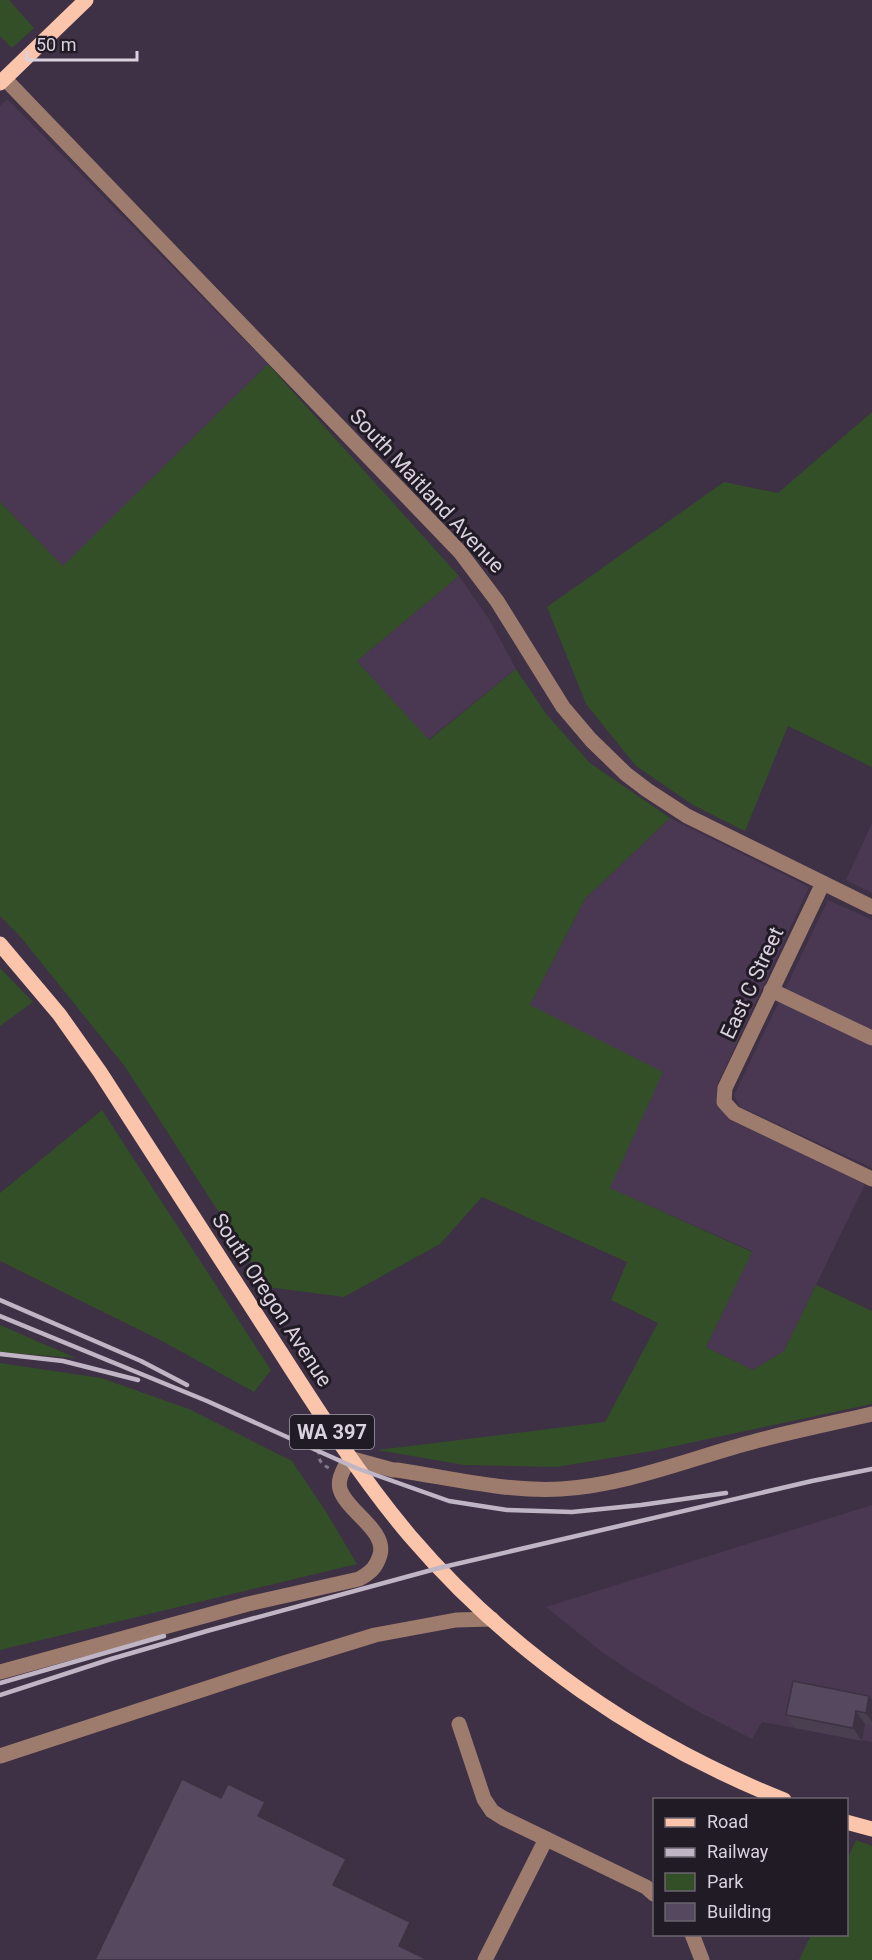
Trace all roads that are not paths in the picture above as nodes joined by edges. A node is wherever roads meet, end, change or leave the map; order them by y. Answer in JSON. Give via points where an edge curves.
{"nodes":[{"id":1,"x":86,"y":0,"type":"edge"},
{"id":2,"x":2,"y":81,"type":"edge"},
{"id":3,"x":823,"y":883,"type":"junction"},
{"id":4,"x":872,"y":907,"type":"edge"},
{"id":5,"x":0,"y":944,"type":"edge"},
{"id":6,"x":771,"y":990,"type":"junction"},
{"id":7,"x":872,"y":1038,"type":"edge"},
{"id":8,"x":870,"y":1174,"type":"edge"},
{"id":9,"x":872,"y":1414,"type":"edge"},
{"id":10,"x":350,"y":1458,"type":"junction"},
{"id":11,"x":492,"y":1619,"type":"junction"},
{"id":12,"x":0,"y":1672,"type":"edge"},
{"id":13,"x":459,"y":1724,"type":"dead end"},
{"id":14,"x":0,"y":1756,"type":"edge"},
{"id":15,"x":779,"y":1798,"type":"edge"},
{"id":16,"x":848,"y":1823,"type":"edge"},
{"id":17,"x":872,"y":1829,"type":"edge"},
{"id":18,"x":546,"y":1839,"type":"junction"},
{"id":19,"x":653,"y":1893,"type":"edge"},
{"id":20,"x":692,"y":1936,"type":"edge"},
{"id":21,"x":485,"y":1960,"type":"edge"},
{"id":22,"x":702,"y":1960,"type":"edge"}],
"edges":[{"from":1,"to":2,"type":"main road"},
{"from":2,"to":3,"type":"street","name":"South Maitland Avenue","via":[[460,552],[497,601],[563,707],[591,740],[626,774],[671,807]]},
{"from":3,"to":4,"type":"street","name":"South Maitland Avenue"},
{"from":3,"to":6,"type":"street","name":"East C Street"},
{"from":5,"to":10,"type":"main road","name":"South Oregon Avenue","number":"WA 397","via":[[59,1014],[100,1072]]},
{"from":6,"to":7,"type":"street"},
{"from":6,"to":8,"type":"street","name":"East C Street","via":[[725,1088],[724,1102],[734,1113]]},
{"from":9,"to":10,"type":"street","via":[[594,1486],[496,1486],[393,1470]]},
{"from":10,"to":11,"type":"main road","name":"South Oregon Avenue","number":"WA 397","via":[[411,1537]]},
{"from":10,"to":12,"type":"street","via":[[339,1482],[340,1490],[379,1539],[381,1552],[377,1565],[359,1579],[248,1604]]},
{"from":11,"to":14,"type":"street","via":[[456,1620],[375,1635]]},
{"from":11,"to":15,"type":"main road","name":"South Oregon Avenue","number":"WA 397","via":[[554,1671],[641,1730],[717,1771]]},
{"from":13,"to":18,"type":"street","via":[[484,1800],[492,1811]]},
{"from":16,"to":17,"type":"main road"},
{"from":18,"to":19,"type":"street"},
{"from":18,"to":21,"type":"street"},
{"from":20,"to":22,"type":"street"}]}
